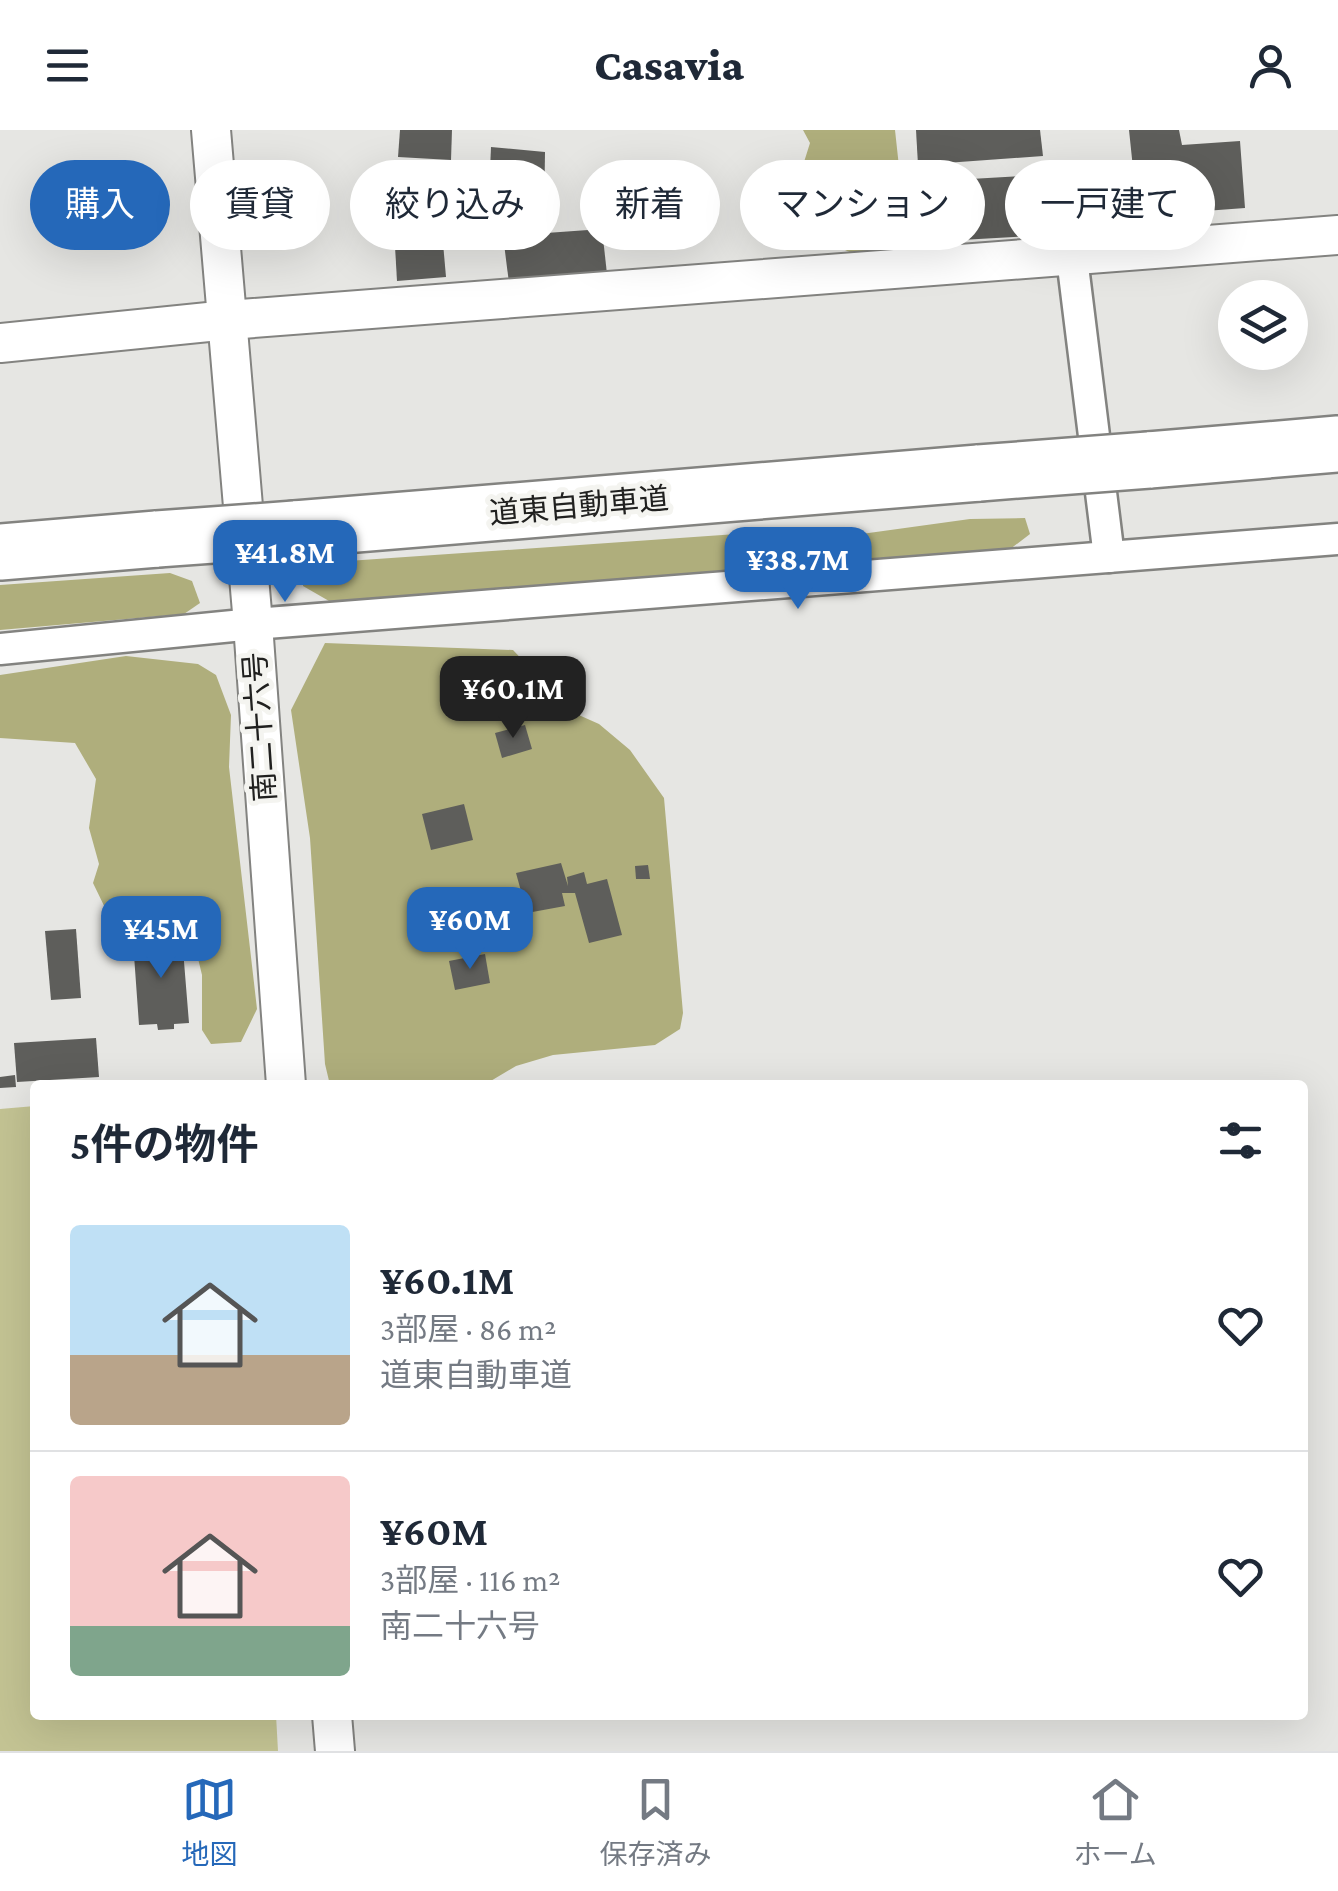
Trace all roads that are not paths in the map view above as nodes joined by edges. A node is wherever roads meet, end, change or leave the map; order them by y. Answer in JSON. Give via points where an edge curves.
{"nodes":[{"id":1,"x":211,"y":130,"type":"edge"},
{"id":2,"x":1338,"y":236,"type":"edge"},
{"id":3,"x":1072,"y":258,"type":"junction"},
{"id":4,"x":228,"y":320,"type":"junction"},
{"id":5,"x":0,"y":343,"type":"edge"},
{"id":6,"x":1338,"y":444,"type":"edge"},
{"id":7,"x":1338,"y":540,"type":"edge"},
{"id":8,"x":0,"y":552,"type":"edge"},
{"id":9,"x":1108,"y":558,"type":"junction"},
{"id":10,"x":253,"y":624,"type":"junction"},
{"id":11,"x":0,"y":649,"type":"edge"},
{"id":12,"x":286,"y":1080,"type":"edge"},
{"id":13,"x":332,"y":1720,"type":"edge"},
{"id":14,"x":335,"y":1751,"type":"edge"}],
"edges":[{"from":1,"to":4,"type":"street","name":"南二十六号"},
{"from":2,"to":3,"type":"street"},
{"from":3,"to":4,"type":"street"},
{"from":3,"to":9,"type":"street"},
{"from":4,"to":5,"type":"street"},
{"from":4,"to":10,"type":"street","name":"南二十六号"},
{"from":6,"to":8,"type":"highway","name":"道東自動車道","bridge":true},
{"from":7,"to":9,"type":"street"},
{"from":9,"to":10,"type":"street"},
{"from":10,"to":11,"type":"street"},
{"from":10,"to":12,"type":"street","name":"南二十六号"},
{"from":13,"to":14,"type":"street"}]}
